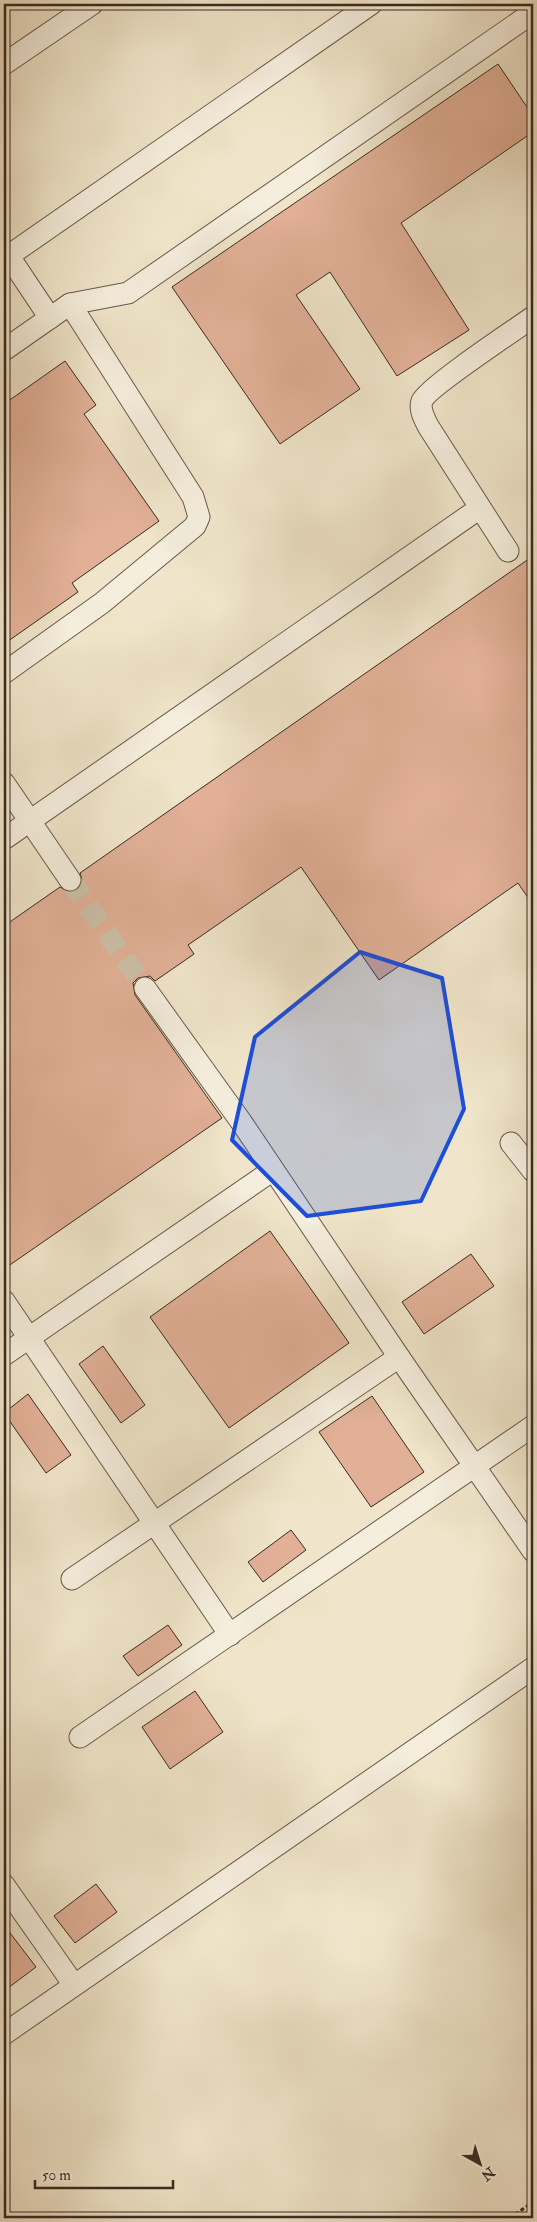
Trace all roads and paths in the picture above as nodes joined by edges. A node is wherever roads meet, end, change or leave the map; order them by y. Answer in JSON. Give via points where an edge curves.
{"nodes":[{"id":1,"x":92,"y":4,"type":"edge"},
{"id":2,"x":371,"y":4,"type":"edge"},
{"id":3,"x":525,"y":17,"type":"edge"},
{"id":4,"x":4,"y":64,"type":"edge"},
{"id":5,"x":6,"y":257,"type":"edge"},
{"id":6,"x":70,"y":304,"type":"junction"},
{"id":7,"x":533,"y":317,"type":"edge"},
{"id":8,"x":50,"y":318,"type":"junction"},
{"id":9,"x":4,"y":350,"type":"edge"},
{"id":10,"x":480,"y":508,"type":"junction"},
{"id":11,"x":508,"y":551,"type":"dead end"},
{"id":12,"x":4,"y":673,"type":"edge"},
{"id":13,"x":4,"y":783,"type":"edge"},
{"id":14,"x":29,"y":822,"type":"junction"},
{"id":15,"x":4,"y":839,"type":"edge"},
{"id":16,"x":70,"y":880,"type":"tunnel mouth"},
{"id":17,"x":145,"y":988,"type":"tunnel mouth"},
{"id":18,"x":511,"y":1143,"type":"dead end"},
{"id":19,"x":273,"y":1170,"type":"junction"},
{"id":20,"x":533,"y":1171,"type":"edge"},
{"id":21,"x":4,"y":1301,"type":"edge"},
{"id":22,"x":29,"y":1338,"type":"junction"},
{"id":23,"x":4,"y":1355,"type":"edge"},
{"id":24,"x":399,"y":1357,"type":"junction"},
{"id":25,"x":533,"y":1426,"type":"edge"},
{"id":26,"x":475,"y":1467,"type":"junction"},
{"id":27,"x":154,"y":1524,"type":"junction"},
{"id":28,"x":533,"y":1551,"type":"edge"},
{"id":29,"x":72,"y":1579,"type":"dead end"},
{"id":30,"x":230,"y":1635,"type":"junction"},
{"id":31,"x":533,"y":1668,"type":"edge"},
{"id":32,"x":80,"y":1737,"type":"dead end"},
{"id":33,"x":4,"y":1884,"type":"edge"},
{"id":34,"x":74,"y":1985,"type":"junction"},
{"id":35,"x":4,"y":2034,"type":"edge"},
{"id":36,"x":533,"y":2202,"type":"edge"},
{"id":37,"x":510,"y":2218,"type":"edge"}],
"edges":[{"from":1,"to":4,"type":"lane"},
{"from":2,"to":5,"type":"lane"},
{"from":3,"to":6,"type":"lane","via":[[128,293]]},
{"from":5,"to":8,"type":"lane"},
{"from":6,"to":8,"type":"lane"},
{"from":6,"to":12,"type":"lane","via":[[193,497],[199,517],[195,526],[102,603]]},
{"from":7,"to":10,"type":"lane","via":[[422,400],[421,411],[428,426]]},
{"from":8,"to":9,"type":"lane"},
{"from":10,"to":11,"type":"lane"},
{"from":10,"to":14,"type":"lane"},
{"from":13,"to":14,"type":"lane"},
{"from":14,"to":15,"type":"lane"},
{"from":14,"to":16,"type":"lane"},
{"from":17,"to":19,"type":"lane"},
{"from":18,"to":20,"type":"lane"},
{"from":19,"to":22,"type":"lane"},
{"from":19,"to":24,"type":"lane"},
{"from":21,"to":22,"type":"lane"},
{"from":22,"to":23,"type":"lane"},
{"from":22,"to":27,"type":"lane"},
{"from":24,"to":26,"type":"lane"},
{"from":24,"to":27,"type":"lane"},
{"from":25,"to":26,"type":"lane"},
{"from":26,"to":28,"type":"lane"},
{"from":26,"to":30,"type":"lane"},
{"from":27,"to":29,"type":"lane"},
{"from":27,"to":30,"type":"lane"},
{"from":30,"to":32,"type":"lane"},
{"from":31,"to":34,"type":"lane"},
{"from":33,"to":34,"type":"lane"},
{"from":34,"to":35,"type":"lane"},
{"from":36,"to":37,"type":"path"}]}
